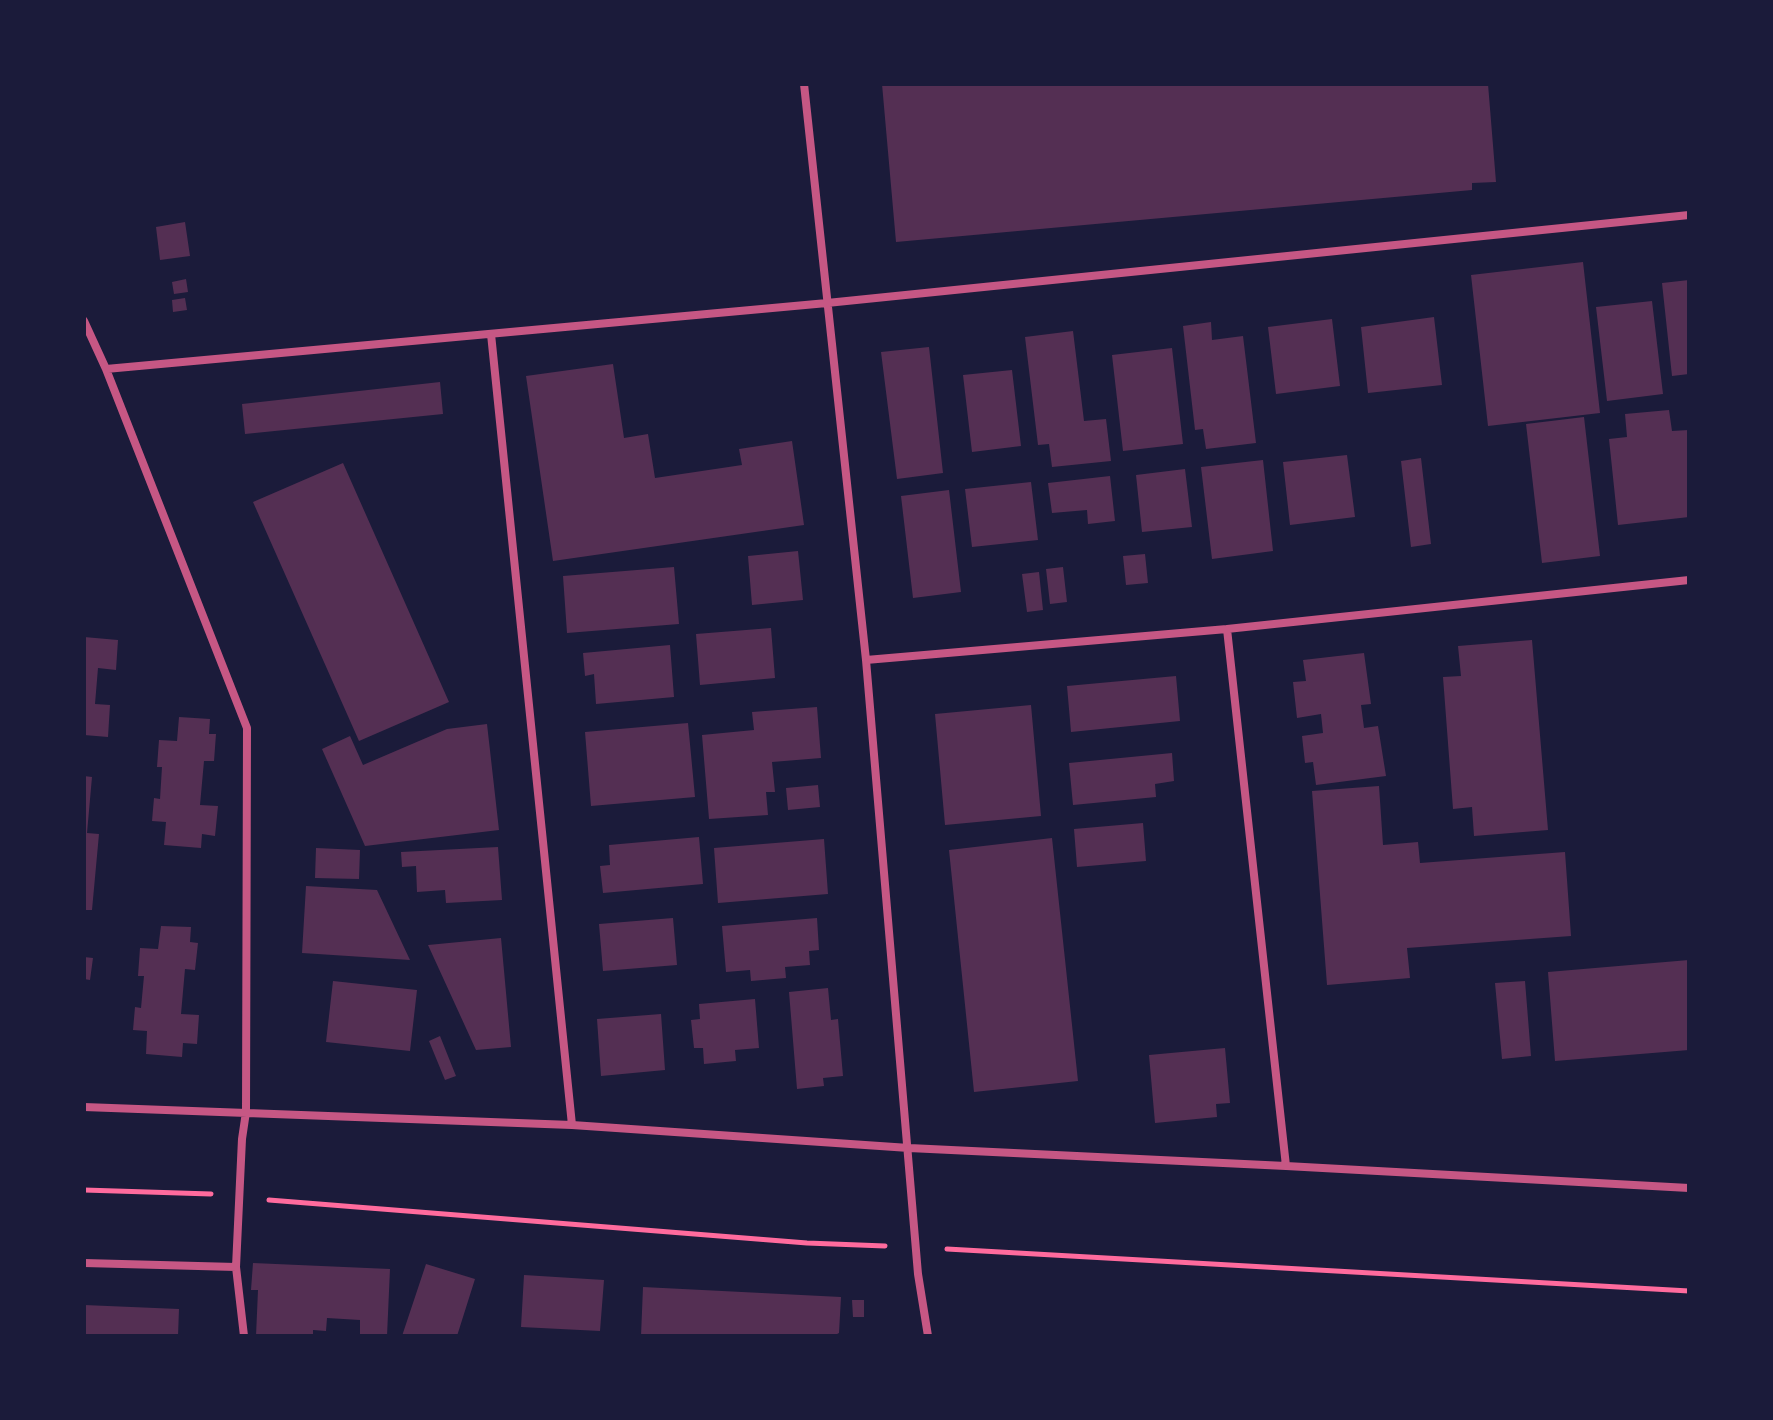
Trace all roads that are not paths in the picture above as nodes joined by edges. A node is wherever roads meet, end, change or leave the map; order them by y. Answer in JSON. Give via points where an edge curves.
{"nodes":[{"id":1,"x":804,"y":84,"type":"edge"},
{"id":2,"x":1689,"y":215,"type":"edge"},
{"id":3,"x":827,"y":303,"type":"junction"},
{"id":4,"x":84,"y":321,"type":"edge"},
{"id":5,"x":491,"y":334,"type":"junction"},
{"id":6,"x":106,"y":369,"type":"junction"},
{"id":7,"x":1689,"y":580,"type":"edge"},
{"id":8,"x":1227,"y":629,"type":"junction"},
{"id":9,"x":866,"y":660,"type":"junction"},
{"id":10,"x":84,"y":1107,"type":"edge"},
{"id":11,"x":246,"y":1112,"type":"junction"},
{"id":12,"x":572,"y":1125,"type":"junction"},
{"id":13,"x":909,"y":1148,"type":"junction"},
{"id":14,"x":1286,"y":1166,"type":"junction"},
{"id":15,"x":1689,"y":1188,"type":"edge"},
{"id":16,"x":84,"y":1263,"type":"edge"},
{"id":17,"x":236,"y":1267,"type":"junction"},
{"id":18,"x":244,"y":1336,"type":"edge"},
{"id":19,"x":928,"y":1336,"type":"edge"}],
"edges":[{"from":1,"to":3,"type":"street"},
{"from":2,"to":3,"type":"street"},
{"from":3,"to":5,"type":"street"},
{"from":3,"to":9,"type":"street"},
{"from":4,"to":6,"type":"street"},
{"from":5,"to":6,"type":"street"},
{"from":5,"to":12,"type":"street"},
{"from":6,"to":11,"type":"street","via":[[247,728]]},
{"from":7,"to":8,"type":"street"},
{"from":8,"to":9,"type":"street"},
{"from":8,"to":14,"type":"street"},
{"from":9,"to":13,"type":"street"},
{"from":10,"to":11,"type":"street"},
{"from":11,"to":12,"type":"street"},
{"from":11,"to":17,"type":"street"},
{"from":12,"to":13,"type":"street"},
{"from":13,"to":14,"type":"street"},
{"from":13,"to":19,"type":"street"},
{"from":14,"to":15,"type":"street"},
{"from":16,"to":17,"type":"street"},
{"from":17,"to":18,"type":"street"}]}
